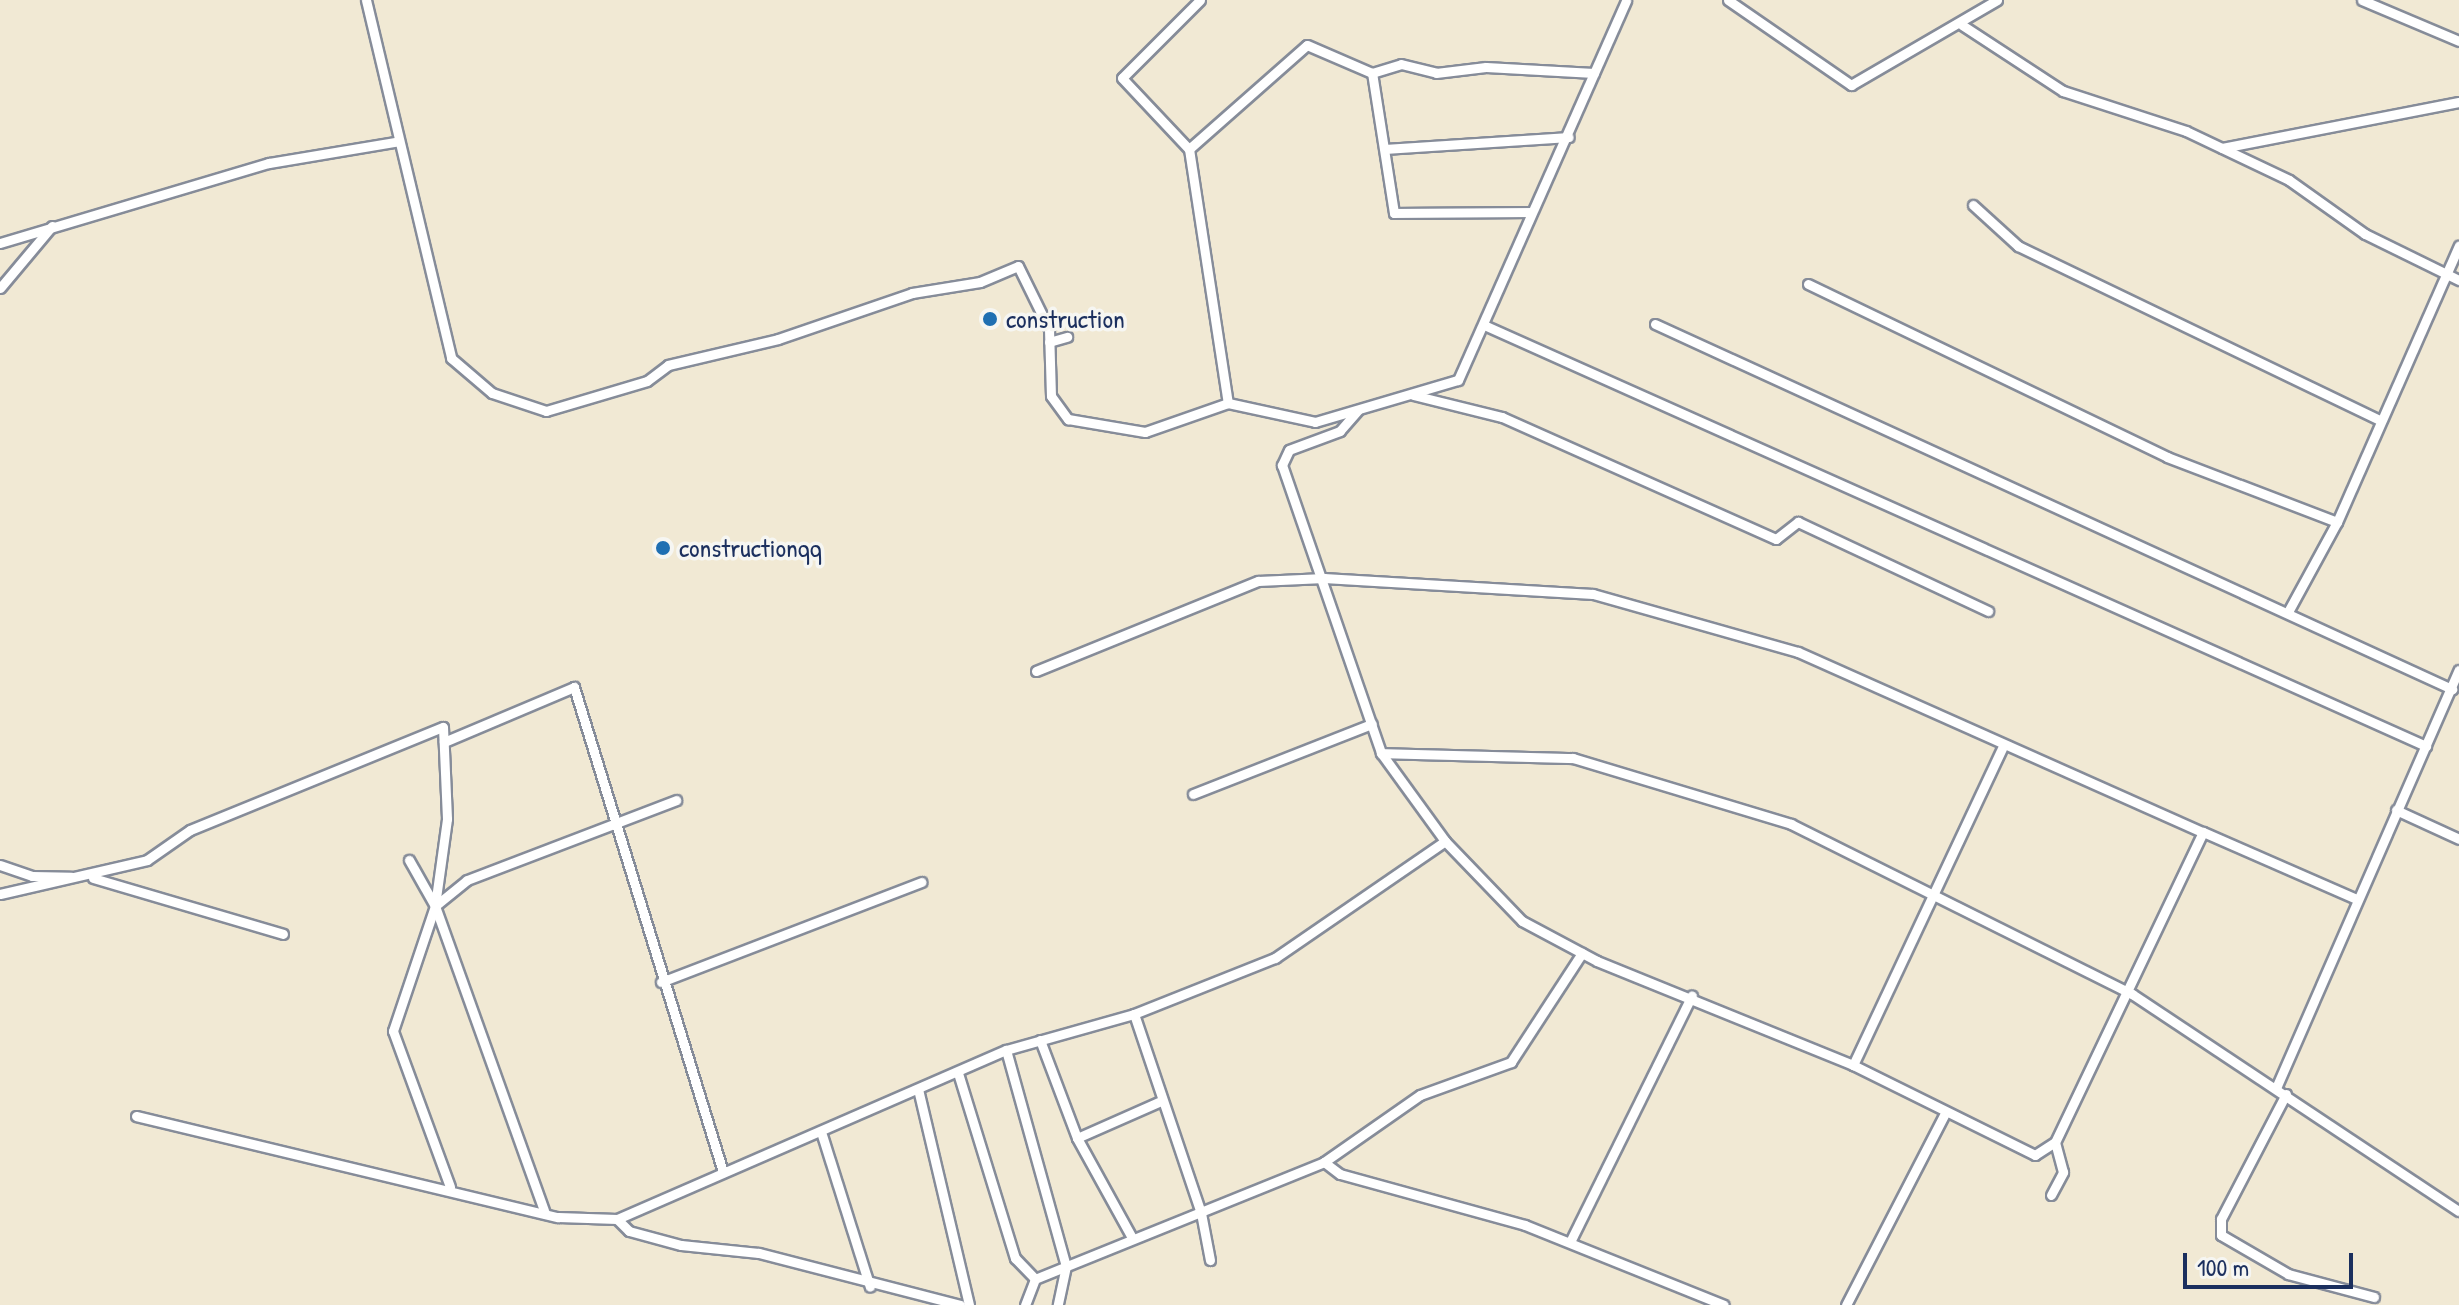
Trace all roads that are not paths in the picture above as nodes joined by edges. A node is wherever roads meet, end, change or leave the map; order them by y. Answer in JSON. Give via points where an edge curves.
{"nodes":[{"id":1,"x":366,"y":0,"type":"edge"},
{"id":2,"x":1200,"y":0,"type":"edge"},
{"id":3,"x":1626,"y":0,"type":"edge"},
{"id":4,"x":1728,"y":0,"type":"edge"},
{"id":5,"x":1997,"y":0,"type":"edge"},
{"id":6,"x":2362,"y":0,"type":"edge"},
{"id":7,"x":1962,"y":25,"type":"junction"},
{"id":8,"x":2459,"y":41,"type":"edge"},
{"id":9,"x":1372,"y":73,"type":"junction"},
{"id":10,"x":1594,"y":73,"type":"junction"},
{"id":11,"x":2459,"y":102,"type":"edge"},
{"id":12,"x":1569,"y":137,"type":"junction"},
{"id":13,"x":395,"y":142,"type":"junction"},
{"id":14,"x":2222,"y":148,"type":"junction"},
{"id":15,"x":1189,"y":149,"type":"junction"},
{"id":16,"x":1385,"y":149,"type":"junction"},
{"id":17,"x":1973,"y":205,"type":"dead end"},
{"id":18,"x":1530,"y":212,"type":"junction"},
{"id":19,"x":52,"y":226,"type":"junction"},
{"id":20,"x":0,"y":243,"type":"edge"},
{"id":21,"x":2459,"y":246,"type":"edge"},
{"id":22,"x":2444,"y":273,"type":"junction"},
{"id":23,"x":2459,"y":280,"type":"edge"},
{"id":24,"x":1808,"y":284,"type":"dead end"},
{"id":25,"x":0,"y":288,"type":"edge"},
{"id":26,"x":1655,"y":324,"type":"dead end"},
{"id":27,"x":1484,"y":325,"type":"junction"},
{"id":28,"x":1067,"y":337,"type":"dead end"},
{"id":29,"x":1049,"y":342,"type":"junction"},
{"id":30,"x":1410,"y":394,"type":"junction"},
{"id":31,"x":1228,"y":403,"type":"junction"},
{"id":32,"x":1358,"y":410,"type":"junction"},
{"id":33,"x":2381,"y":421,"type":"junction"},
{"id":34,"x":2337,"y":522,"type":"junction"},
{"id":35,"x":1324,"y":578,"type":"junction"},
{"id":36,"x":2289,"y":610,"type":"junction"},
{"id":37,"x":1988,"y":611,"type":"dead end"},
{"id":38,"x":2459,"y":670,"type":"edge"},
{"id":39,"x":1036,"y":671,"type":"dead end"},
{"id":40,"x":2452,"y":689,"type":"junction"},
{"id":41,"x":1372,"y":724,"type":"junction"},
{"id":42,"x":444,"y":742,"type":"junction"},
{"id":43,"x":2003,"y":746,"type":"junction"},
{"id":44,"x":2426,"y":746,"type":"junction"},
{"id":45,"x":1381,"y":753,"type":"junction"},
{"id":46,"x":1193,"y":794,"type":"dead end"},
{"id":47,"x":676,"y":800,"type":"dead end"},
{"id":48,"x":2396,"y":810,"type":"junction"},
{"id":49,"x":619,"y":825,"type":"junction"},
{"id":50,"x":2203,"y":832,"type":"junction"},
{"id":51,"x":2459,"y":839,"type":"edge"},
{"id":52,"x":1445,"y":841,"type":"junction"},
{"id":53,"x":409,"y":860,"type":"dead end"},
{"id":54,"x":0,"y":865,"type":"edge"},
{"id":55,"x":92,"y":877,"type":"junction"},
{"id":56,"x":921,"y":882,"type":"dead end"},
{"id":57,"x":1934,"y":892,"type":"junction"},
{"id":58,"x":0,"y":894,"type":"edge"},
{"id":59,"x":2356,"y":899,"type":"junction"},
{"id":60,"x":435,"y":906,"type":"junction"},
{"id":61,"x":283,"y":934,"type":"dead end"},
{"id":62,"x":1582,"y":953,"type":"junction"},
{"id":63,"x":661,"y":982,"type":"junction"},
{"id":64,"x":2132,"y":994,"type":"junction"},
{"id":65,"x":1692,"y":995,"type":"junction"},
{"id":66,"x":1134,"y":1014,"type":"junction"},
{"id":67,"x":1040,"y":1040,"type":"junction"},
{"id":68,"x":1006,"y":1050,"type":"junction"},
{"id":69,"x":1853,"y":1065,"type":"junction"},
{"id":70,"x":958,"y":1073,"type":"junction"},
{"id":71,"x":2276,"y":1088,"type":"junction"},
{"id":72,"x":918,"y":1089,"type":"junction"},
{"id":73,"x":2286,"y":1094,"type":"junction"},
{"id":74,"x":1161,"y":1101,"type":"junction"},
{"id":75,"x":1944,"y":1115,"type":"junction"},
{"id":76,"x":136,"y":1116,"type":"dead end"},
{"id":77,"x":822,"y":1135,"type":"junction"},
{"id":78,"x":1077,"y":1138,"type":"junction"},
{"id":79,"x":2055,"y":1142,"type":"junction"},
{"id":80,"x":1324,"y":1162,"type":"junction"},
{"id":81,"x":723,"y":1172,"type":"junction"},
{"id":82,"x":450,"y":1187,"type":"junction"},
{"id":83,"x":2051,"y":1195,"type":"dead end"},
{"id":84,"x":2459,"y":1211,"type":"edge"},
{"id":85,"x":1201,"y":1213,"type":"junction"},
{"id":86,"x":558,"y":1217,"type":"junction"},
{"id":87,"x":617,"y":1219,"type":"junction"},
{"id":88,"x":1131,"y":1236,"type":"junction"},
{"id":89,"x":1570,"y":1242,"type":"junction"},
{"id":90,"x":1210,"y":1260,"type":"dead end"},
{"id":91,"x":1066,"y":1266,"type":"junction"},
{"id":92,"x":1035,"y":1279,"type":"junction"},
{"id":93,"x":871,"y":1287,"type":"junction"},
{"id":94,"x":2374,"y":1297,"type":"dead end"},
{"id":95,"x":960,"y":1305,"type":"edge"},
{"id":96,"x":969,"y":1305,"type":"edge"},
{"id":97,"x":1025,"y":1305,"type":"edge"},
{"id":98,"x":1058,"y":1305,"type":"edge"},
{"id":99,"x":1724,"y":1305,"type":"edge"},
{"id":100,"x":1846,"y":1305,"type":"edge"}],
"edges":[{"from":1,"to":13,"type":"street"},
{"from":2,"to":15,"type":"street","via":[[1122,78]]},
{"from":3,"to":10,"type":"street"},
{"from":4,"to":7,"type":"street","via":[[1851,85]]},
{"from":5,"to":7,"type":"street"},
{"from":6,"to":8,"type":"street"},
{"from":7,"to":14,"type":"street","via":[[2063,91]]},
{"from":9,"to":10,"type":"street","via":[[1401,64],[1436,73],[1486,67]]},
{"from":9,"to":15,"type":"street","via":[[1307,45]]},
{"from":9,"to":16,"type":"street"},
{"from":10,"to":12,"type":"street"},
{"from":11,"to":14,"type":"street"},
{"from":12,"to":16,"type":"street"},
{"from":12,"to":18,"type":"street"},
{"from":13,"to":19,"type":"street","via":[[269,163]]},
{"from":13,"to":29,"type":"street","via":[[451,358],[492,393],[546,411],[647,381],[668,365],[1018,266]]},
{"from":14,"to":22,"type":"street"},
{"from":15,"to":31,"type":"street"},
{"from":16,"to":18,"type":"street","via":[[1394,213]]},
{"from":17,"to":33,"type":"street","via":[[2031,253]]},
{"from":18,"to":27,"type":"street"},
{"from":19,"to":20,"type":"street"},
{"from":19,"to":25,"type":"street"},
{"from":21,"to":22,"type":"street"},
{"from":22,"to":23,"type":"street"},
{"from":22,"to":33,"type":"street"},
{"from":24,"to":34,"type":"street","via":[[2167,457]]},
{"from":26,"to":36,"type":"street"},
{"from":27,"to":30,"type":"street","via":[[1458,380]]},
{"from":27,"to":44,"type":"street"},
{"from":28,"to":29,"type":"street"},
{"from":29,"to":31,"type":"street","via":[[1051,396],[1068,419],[1145,432]]},
{"from":30,"to":32,"type":"street"},
{"from":30,"to":37,"type":"street","via":[[1502,417],[1776,539],[1798,522]]},
{"from":31,"to":32,"type":"street","via":[[1295,421]]},
{"from":32,"to":35,"type":"street","via":[[1340,431],[1283,457]]},
{"from":33,"to":34,"type":"street"},
{"from":34,"to":36,"type":"street"},
{"from":35,"to":39,"type":"street","via":[[1258,581]]},
{"from":35,"to":41,"type":"street"},
{"from":35,"to":43,"type":"street","via":[[1593,594],[1798,652]]},
{"from":36,"to":40,"type":"street"},
{"from":38,"to":40,"type":"street"},
{"from":40,"to":44,"type":"street"},
{"from":41,"to":45,"type":"street"},
{"from":41,"to":46,"type":"street"},
{"from":42,"to":49,"type":"street","via":[[574,687]]},
{"from":42,"to":55,"type":"street","via":[[443,727],[317,774],[190,830],[147,860]]},
{"from":42,"to":60,"type":"street","via":[[447,819]]},
{"from":43,"to":50,"type":"street"},
{"from":43,"to":57,"type":"street"},
{"from":44,"to":48,"type":"street"},
{"from":45,"to":52,"type":"street"},
{"from":45,"to":57,"type":"street","via":[[1531,755],[1624,771],[1791,824]]},
{"from":47,"to":49,"type":"street"},
{"from":48,"to":51,"type":"street"},
{"from":48,"to":59,"type":"street"},
{"from":49,"to":60,"type":"street","via":[[467,880]]},
{"from":49,"to":63,"type":"street"},
{"from":50,"to":59,"type":"street"},
{"from":50,"to":64,"type":"street"},
{"from":52,"to":62,"type":"street","via":[[1522,921]]},
{"from":52,"to":66,"type":"street","via":[[1275,958]]},
{"from":53,"to":60,"type":"street"},
{"from":54,"to":55,"type":"street","via":[[32,876]]},
{"from":55,"to":58,"type":"street"},
{"from":55,"to":61,"type":"street"},
{"from":56,"to":63,"type":"street"},
{"from":57,"to":64,"type":"street"},
{"from":57,"to":69,"type":"street"},
{"from":59,"to":71,"type":"street"},
{"from":60,"to":82,"type":"street","via":[[393,1031]]},
{"from":60,"to":86,"type":"street","via":[[537,1208]]},
{"from":62,"to":65,"type":"street"},
{"from":62,"to":80,"type":"street","via":[[1511,1062],[1420,1095]]},
{"from":63,"to":81,"type":"street"},
{"from":64,"to":71,"type":"street"},
{"from":64,"to":79,"type":"street"},
{"from":65,"to":69,"type":"street"},
{"from":65,"to":89,"type":"street"},
{"from":66,"to":67,"type":"street"},
{"from":66,"to":74,"type":"street"},
{"from":67,"to":68,"type":"street"},
{"from":67,"to":78,"type":"street"},
{"from":68,"to":70,"type":"street"},
{"from":68,"to":91,"type":"street"},
{"from":69,"to":75,"type":"street"},
{"from":70,"to":72,"type":"street"},
{"from":70,"to":92,"type":"street","via":[[1015,1258]]},
{"from":71,"to":73,"type":"street"},
{"from":72,"to":77,"type":"street"},
{"from":72,"to":96,"type":"street"},
{"from":73,"to":84,"type":"street"},
{"from":73,"to":94,"type":"street","via":[[2221,1219],[2221,1235],[2288,1274]]},
{"from":74,"to":78,"type":"street"},
{"from":74,"to":85,"type":"street"},
{"from":75,"to":79,"type":"street","via":[[2035,1155]]},
{"from":75,"to":100,"type":"street"},
{"from":76,"to":82,"type":"street"},
{"from":77,"to":81,"type":"street"},
{"from":77,"to":93,"type":"street"},
{"from":78,"to":88,"type":"street"},
{"from":79,"to":83,"type":"street","via":[[2063,1172]]},
{"from":80,"to":85,"type":"street"},
{"from":80,"to":89,"type":"street","via":[[1340,1174],[1472,1207]]},
{"from":81,"to":87,"type":"street"},
{"from":82,"to":86,"type":"street"},
{"from":85,"to":88,"type":"street"},
{"from":85,"to":90,"type":"street"},
{"from":86,"to":87,"type":"street"},
{"from":87,"to":93,"type":"street","via":[[629,1231],[759,1253]]},
{"from":88,"to":91,"type":"street"},
{"from":89,"to":99,"type":"street"},
{"from":91,"to":92,"type":"street"},
{"from":91,"to":98,"type":"street"},
{"from":92,"to":97,"type":"street"},
{"from":93,"to":95,"type":"street"}]}
